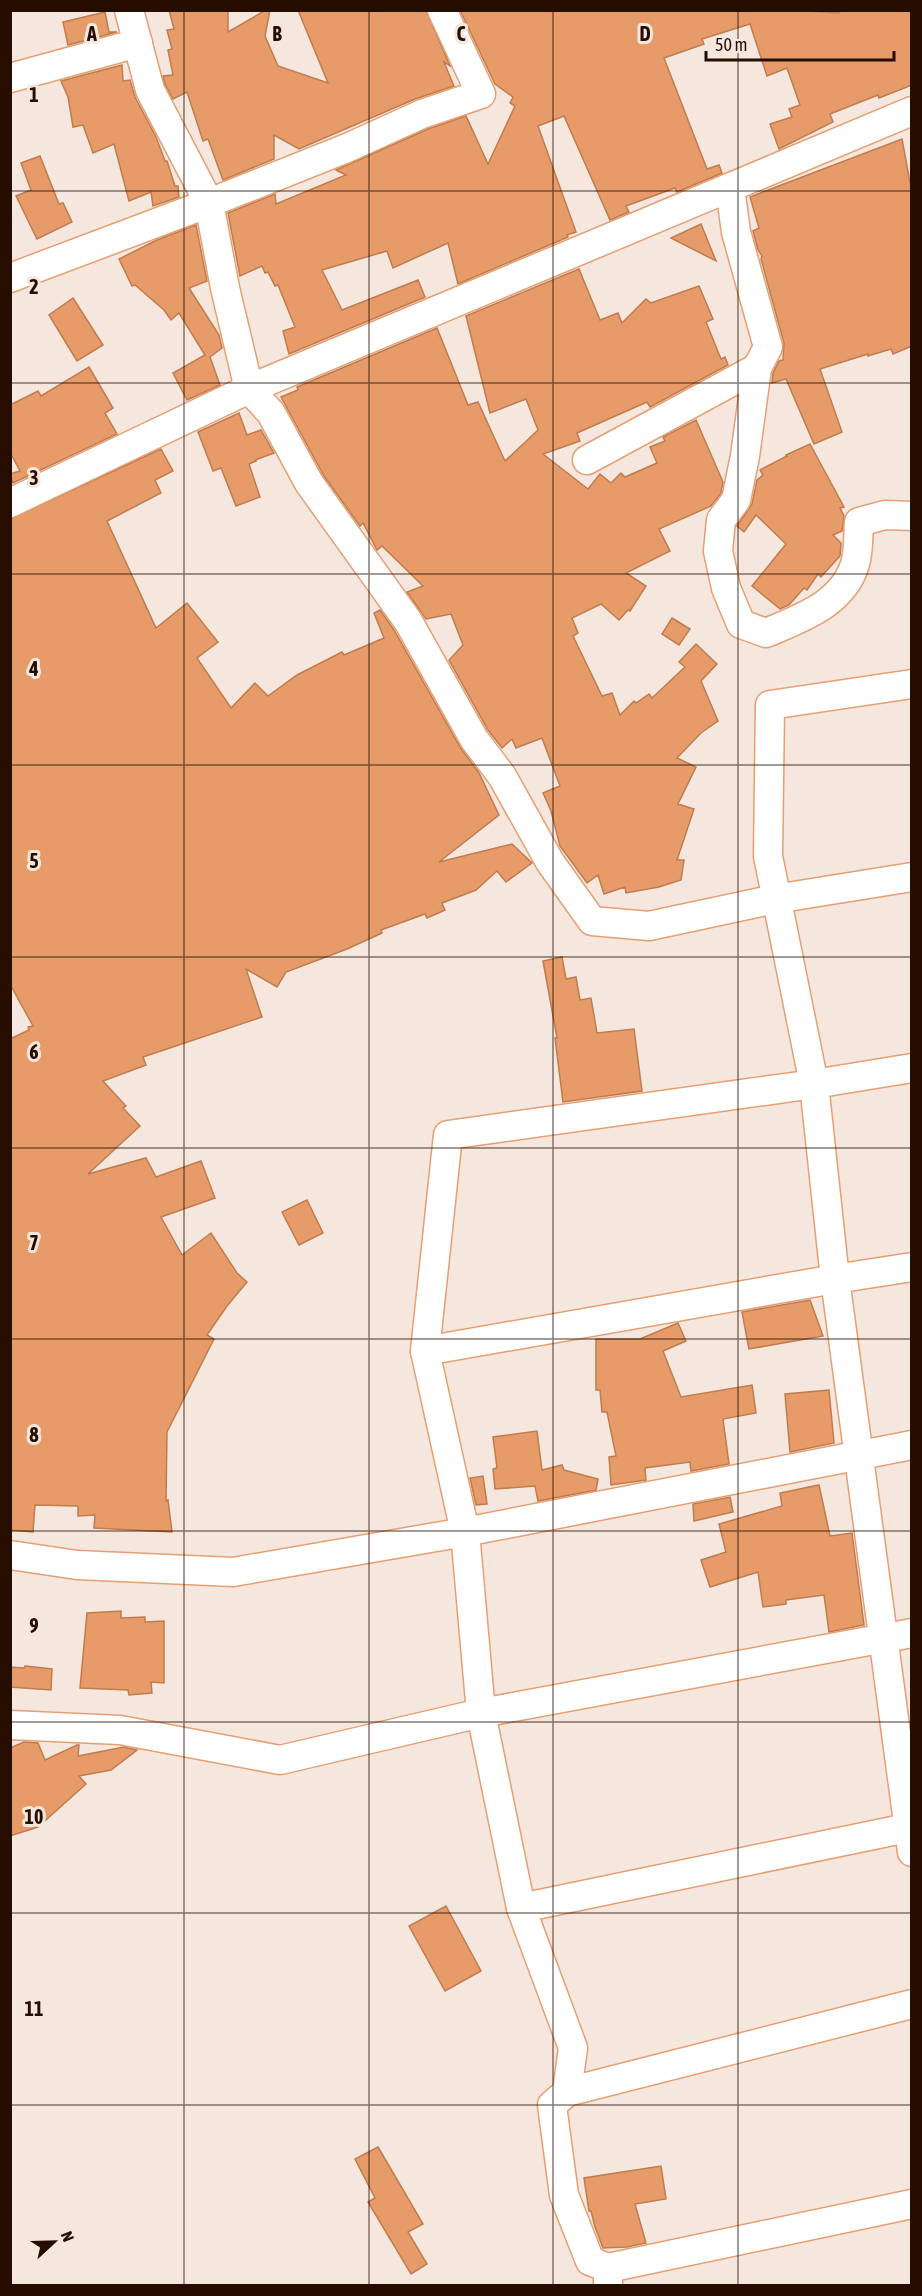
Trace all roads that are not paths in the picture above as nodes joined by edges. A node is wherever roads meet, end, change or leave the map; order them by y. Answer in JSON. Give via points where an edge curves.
{"nodes":[{"id":1,"x":129,"y":10,"type":"edge"},
{"id":2,"x":442,"y":10,"type":"edge"},
{"id":3,"x":138,"y":43,"type":"junction"},
{"id":4,"x":10,"y":78,"type":"edge"},
{"id":5,"x":912,"y":111,"type":"edge"},
{"id":6,"x":730,"y":188,"type":"junction"},
{"id":7,"x":209,"y":203,"type":"junction"},
{"id":8,"x":10,"y":278,"type":"edge"},
{"id":9,"x":757,"y":368,"type":"junction"},
{"id":10,"x":249,"y":389,"type":"junction"},
{"id":11,"x":587,"y":460,"type":"dead end"},
{"id":12,"x":10,"y":503,"type":"edge"},
{"id":13,"x":912,"y":516,"type":"edge"},
{"id":14,"x":912,"y":684,"type":"edge"},
{"id":15,"x":912,"y":877,"type":"edge"},
{"id":16,"x":775,"y":899,"type":"junction"},
{"id":17,"x":912,"y":1068,"type":"edge"},
{"id":18,"x":814,"y":1084,"type":"junction"},
{"id":19,"x":912,"y":1267,"type":"edge"},
{"id":20,"x":835,"y":1279,"type":"junction"},
{"id":21,"x":425,"y":1351,"type":"junction"},
{"id":22,"x":912,"y":1445,"type":"edge"},
{"id":23,"x":859,"y":1455,"type":"junction"},
{"id":24,"x":465,"y":1532,"type":"junction"},
{"id":25,"x":10,"y":1555,"type":"edge"},
{"id":26,"x":912,"y":1633,"type":"edge"},
{"id":27,"x":884,"y":1639,"type":"junction"},
{"id":28,"x":481,"y":1713,"type":"junction"},
{"id":29,"x":10,"y":1725,"type":"edge"},
{"id":30,"x":910,"y":1836,"type":"edge"},
{"id":31,"x":521,"y":1908,"type":"junction"},
{"id":32,"x":912,"y":2004,"type":"edge"},
{"id":33,"x":567,"y":2092,"type":"junction"},
{"id":34,"x":912,"y":2204,"type":"edge"},
{"id":35,"x":608,"y":2277,"type":"edge"}],
"edges":[{"from":1,"to":3,"type":"street"},
{"from":2,"to":7,"type":"street","via":[[481,94],[422,114]]},
{"from":3,"to":4,"type":"street"},
{"from":3,"to":7,"type":"street","via":[[150,90]]},
{"from":5,"to":6,"type":"street"},
{"from":6,"to":9,"type":"street","via":[[736,231],[768,347]]},
{"from":6,"to":10,"type":"street"},
{"from":7,"to":8,"type":"street"},
{"from":7,"to":10,"type":"street"},
{"from":9,"to":11,"type":"street"},
{"from":9,"to":13,"type":"street","via":[[736,500],[722,520],[718,551],[726,588],[741,624],[766,633],[831,601],[846,584],[855,563],[860,522],[885,515]]},
{"from":10,"to":12,"type":"street"},
{"from":10,"to":16,"type":"street","via":[[271,413],[309,483],[408,621],[474,740],[502,776],[550,862],[592,921],[649,926]]},
{"from":14,"to":16,"type":"street","via":[[770,705],[768,856]]},
{"from":15,"to":16,"type":"street"},
{"from":16,"to":18,"type":"street"},
{"from":17,"to":18,"type":"street"},
{"from":18,"to":20,"type":"street"},
{"from":18,"to":21,"type":"street","via":[[448,1135]]},
{"from":19,"to":20,"type":"street"},
{"from":20,"to":21,"type":"street"},
{"from":20,"to":23,"type":"street"},
{"from":21,"to":24,"type":"street"},
{"from":22,"to":23,"type":"street"},
{"from":23,"to":24,"type":"street"},
{"from":23,"to":27,"type":"street"},
{"from":24,"to":25,"type":"street","via":[[233,1572],[77,1565]]},
{"from":24,"to":28,"type":"street"},
{"from":26,"to":27,"type":"street"},
{"from":27,"to":28,"type":"street"},
{"from":27,"to":30,"type":"street"},
{"from":28,"to":29,"type":"street","via":[[280,1760],[120,1730]]},
{"from":28,"to":31,"type":"street"},
{"from":30,"to":31,"type":"street"},
{"from":31,"to":33,"type":"street","via":[[573,2048]]},
{"from":32,"to":33,"type":"street"},
{"from":33,"to":35,"type":"street","via":[[552,2105],[564,2195],[590,2261]]},
{"from":34,"to":35,"type":"street"}]}
